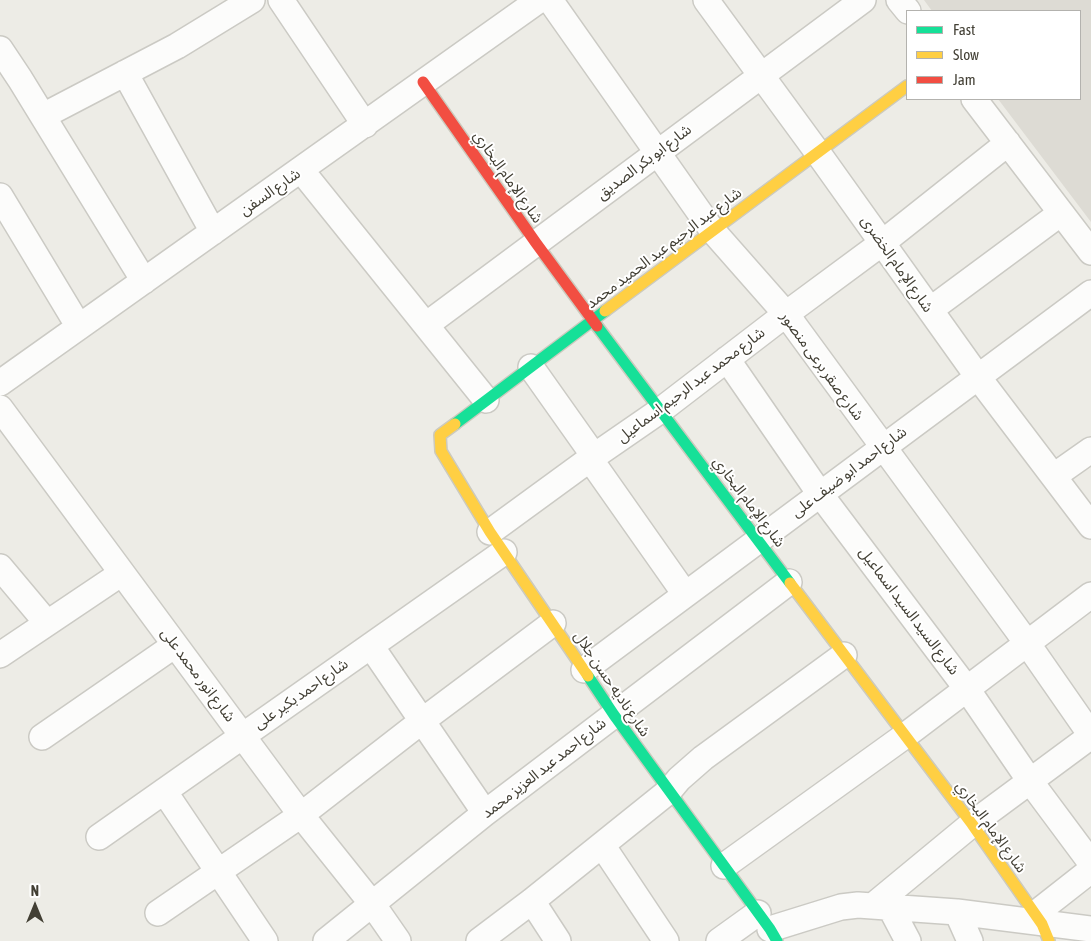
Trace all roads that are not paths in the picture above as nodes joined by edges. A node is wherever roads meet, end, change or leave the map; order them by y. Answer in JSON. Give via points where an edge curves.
{"nodes":[{"id":1,"x":252,"y":0,"type":"edge"},
{"id":2,"x":281,"y":0,"type":"edge"},
{"id":3,"x":539,"y":0,"type":"edge"},
{"id":4,"x":550,"y":0,"type":"edge"},
{"id":5,"x":706,"y":0,"type":"edge"},
{"id":6,"x":863,"y":0,"type":"edge"},
{"id":7,"x":899,"y":0,"type":"edge"},
{"id":8,"x":907,"y":10,"type":"edge"},
{"id":9,"x":0,"y":50,"type":"edge"},
{"id":10,"x":126,"y":73,"type":"junction"},
{"id":11,"x":762,"y":76,"type":"junction"},
{"id":12,"x":423,"y":82,"type":"junction"},
{"id":13,"x":906,"y":87,"type":"edge"},
{"id":14,"x":975,"y":100,"type":"edge"},
{"id":15,"x":43,"y":116,"type":"junction"},
{"id":16,"x":364,"y":125,"type":"junction"},
{"id":17,"x":1008,"y":143,"type":"junction"},
{"id":18,"x":657,"y":152,"type":"junction"},
{"id":19,"x":818,"y":153,"type":"junction"},
{"id":20,"x":301,"y":170,"type":"junction"},
{"id":21,"x":0,"y":196,"type":"edge"},
{"id":22,"x":1061,"y":213,"type":"junction"},
{"id":23,"x":712,"y":230,"type":"junction"},
{"id":24,"x":213,"y":232,"type":"junction"},
{"id":25,"x":536,"y":243,"type":"junction"},
{"id":26,"x":882,"y":243,"type":"junction"},
{"id":27,"x":1091,"y":252,"type":"edge"},
{"id":28,"x":144,"y":281,"type":"junction"},
{"id":29,"x":1091,"y":293,"type":"edge"},
{"id":30,"x":930,"y":310,"type":"junction"},
{"id":31,"x":786,"y":314,"type":"junction"},
{"id":32,"x":593,"y":320,"type":"junction"},
{"id":33,"x":426,"y":325,"type":"junction"},
{"id":34,"x":79,"y":327,"type":"junction"},
{"id":35,"x":727,"y":359,"type":"junction"},
{"id":36,"x":531,"y":367,"type":"junction"},
{"id":37,"x":978,"y":377,"type":"junction"},
{"id":38,"x":0,"y":383,"type":"edge"},
{"id":39,"x":486,"y":400,"type":"junction"},
{"id":40,"x":0,"y":408,"type":"edge"},
{"id":41,"x":661,"y":410,"type":"junction"},
{"id":42,"x":440,"y":435,"type":"joint"},
{"id":43,"x":882,"y":448,"type":"junction"},
{"id":44,"x":1091,"y":450,"type":"edge"},
{"id":45,"x":592,"y":457,"type":"junction"},
{"id":46,"x":1054,"y":476,"type":"junction"},
{"id":47,"x":820,"y":494,"type":"junction"},
{"id":48,"x":1091,"y":526,"type":"edge"},
{"id":49,"x":490,"y":532,"type":"junction"},
{"id":50,"x":758,"y":540,"type":"junction"},
{"id":51,"x":504,"y":552,"type":"junction"},
{"id":52,"x":0,"y":567,"type":"edge"},
{"id":53,"x":122,"y":573,"type":"junction"},
{"id":54,"x":789,"y":582,"type":"junction"},
{"id":55,"x":685,"y":594,"type":"junction"},
{"id":56,"x":1091,"y":595,"type":"edge"},
{"id":57,"x":47,"y":623,"type":"junction"},
{"id":58,"x":553,"y":623,"type":"junction"},
{"id":59,"x":1027,"y":643,"type":"junction"},
{"id":60,"x":175,"y":645,"type":"junction"},
{"id":61,"x":371,"y":646,"type":"junction"},
{"id":62,"x":0,"y":655,"type":"edge"},
{"id":63,"x":844,"y":655,"type":"junction"},
{"id":64,"x":584,"y":670,"type":"junction"},
{"id":65,"x":967,"y":688,"type":"junction"},
{"id":66,"x":614,"y":715,"type":"junction"},
{"id":67,"x":422,"y":721,"type":"junction"},
{"id":68,"x":906,"y":735,"type":"junction"},
{"id":69,"x":243,"y":736,"type":"junction"},
{"id":70,"x":1091,"y":736,"type":"edge"},
{"id":71,"x":42,"y":737,"type":"dead end"},
{"id":72,"x":1030,"y":781,"type":"junction"},
{"id":73,"x":669,"y":791,"type":"junction"},
{"id":74,"x":164,"y":792,"type":"junction"},
{"id":75,"x":485,"y":813,"type":"junction"},
{"id":76,"x":301,"y":815,"type":"junction"},
{"id":77,"x":972,"y":824,"type":"junction"},
{"id":78,"x":99,"y":837,"type":"dead end"},
{"id":79,"x":602,"y":845,"type":"junction"},
{"id":80,"x":1091,"y":863,"type":"edge"},
{"id":81,"x":724,"y":866,"type":"junction"},
{"id":82,"x":1091,"y":870,"type":"edge"},
{"id":83,"x":218,"y":872,"type":"junction"},
{"id":84,"x":532,"y":901,"type":"junction"},
{"id":85,"x":372,"y":905,"type":"junction"},
{"id":86,"x":882,"y":906,"type":"junction"},
{"id":87,"x":957,"y":912,"type":"junction"},
{"id":88,"x":158,"y":913,"type":"dead end"},
{"id":89,"x":1042,"y":926,"type":"edge"},
{"id":90,"x":768,"y":928,"type":"edge"},
{"id":91,"x":1091,"y":929,"type":"edge"},
{"id":92,"x":265,"y":941,"type":"edge"},
{"id":93,"x":326,"y":941,"type":"edge"},
{"id":94,"x":398,"y":941,"type":"edge"},
{"id":95,"x":479,"y":941,"type":"edge"},
{"id":96,"x":558,"y":941,"type":"edge"},
{"id":97,"x":666,"y":941,"type":"edge"},
{"id":98,"x":719,"y":941,"type":"edge"},
{"id":99,"x":908,"y":941,"type":"edge"},
{"id":100,"x":970,"y":941,"type":"edge"}],
"edges":[{"from":1,"to":10,"type":"street"},
{"from":2,"to":16,"type":"street"},
{"from":3,"to":12,"type":"street","name":"شارع السفن"},
{"from":4,"to":18,"type":"street","name":"شارع صقر برعى منصور"},
{"from":5,"to":11,"type":"street","name":"شارع الإمام الخضرى"},
{"from":6,"to":11,"type":"street","name":"شارع ابو بكر الصديق"},
{"from":7,"to":8,"type":"street"},
{"from":9,"to":15,"type":"street"},
{"from":10,"to":15,"type":"street"},
{"from":10,"to":24,"type":"street"},
{"from":11,"to":18,"type":"street","name":"شارع ابو بكر الصديق"},
{"from":11,"to":19,"type":"street","name":"شارع الإمام الخضرى"},
{"from":12,"to":16,"type":"street","name":"شارع السفن"},
{"from":12,"to":25,"type":"street","name":"شارع الإمام البخاري"},
{"from":13,"to":19,"type":"street","name":"شارع عبد الرحيم عبد الحميد محمد"},
{"from":14,"to":17,"type":"street"},
{"from":15,"to":28,"type":"street"},
{"from":16,"to":20,"type":"street","name":"شارع السفن"},
{"from":17,"to":22,"type":"street"},
{"from":17,"to":26,"type":"street","name":"شارع محمد عبد الرحيم اسماعيل"},
{"from":18,"to":23,"type":"street","name":"شارع صقر برعى منصور"},
{"from":18,"to":25,"type":"street","name":"شارع ابو بكر الصديق"},
{"from":19,"to":23,"type":"street","name":"شارع عبد الرحيم عبد الحميد محمد"},
{"from":19,"to":26,"type":"street","name":"شارع الإمام الخضرى"},
{"from":20,"to":24,"type":"street","name":"شارع السفن"},
{"from":20,"to":33,"type":"street"},
{"from":21,"to":34,"type":"street"},
{"from":22,"to":27,"type":"street"},
{"from":22,"to":30,"type":"street"},
{"from":23,"to":31,"type":"street","name":"شارع صقر برعى منصور"},
{"from":23,"to":32,"type":"street","name":"شارع عبد الرحيم عبد الحميد محمد"},
{"from":24,"to":28,"type":"street","name":"شارع السفن"},
{"from":25,"to":32,"type":"street","name":"شارع الإمام البخاري"},
{"from":25,"to":33,"type":"street","name":"شارع ابو بكر الصديق"},
{"from":26,"to":30,"type":"street","name":"شارع الإمام الخضرى"},
{"from":26,"to":31,"type":"street","name":"شارع محمد عبد الرحيم اسماعيل"},
{"from":28,"to":34,"type":"street","name":"شارع السفن"},
{"from":29,"to":37,"type":"street","name":"شارع احمد ابو ضيف على"},
{"from":30,"to":37,"type":"street","name":"شارع الإمام الخضرى"},
{"from":31,"to":35,"type":"street","name":"شارع محمد عبد الرحيم اسماعيل"},
{"from":31,"to":43,"type":"street","name":"شارع صقر برعى منصور"},
{"from":32,"to":36,"type":"street","name":"شارع عبد الرحيم عبد الحميد محمد"},
{"from":32,"to":41,"type":"street","name":"شارع الإمام البخاري"},
{"from":33,"to":39,"type":"street"},
{"from":34,"to":38,"type":"street","name":"شارع السفن"},
{"from":35,"to":41,"type":"street","name":"شارع محمد عبد الرحيم اسماعيل"},
{"from":35,"to":47,"type":"street","name":"شارع السيد السيد اسماعيل"},
{"from":36,"to":39,"type":"street","name":"شارع عبد الرحيم عبد الحميد محمد"},
{"from":36,"to":45,"type":"street"},
{"from":37,"to":43,"type":"street","name":"شارع احمد ابو ضيف على"},
{"from":37,"to":46,"type":"street","name":"شارع الإمام الخضرى"},
{"from":39,"to":42,"type":"street","name":"شارع عبد الرحيم عبد الحميد محمد"},
{"from":40,"to":53,"type":"street","name":"شارع انور محمد على"},
{"from":41,"to":45,"type":"street","name":"شارع محمد عبد الرحيم اسماعيل"},
{"from":41,"to":50,"type":"street","name":"شارع الإمام البخاري"},
{"from":42,"to":49,"type":"street","name":"شارع ناديه حسن جلال","via":[[441,451]]},
{"from":43,"to":47,"type":"street","name":"شارع احمد ابو ضيف على"},
{"from":43,"to":59,"type":"street","name":"شارع صقر برعى منصور"},
{"from":44,"to":46,"type":"street"},
{"from":45,"to":49,"type":"street","name":"شارع محمد عبد الرحيم اسماعيل"},
{"from":45,"to":55,"type":"street"},
{"from":46,"to":48,"type":"street","name":"شارع الإمام الخضرى"},
{"from":47,"to":50,"type":"street","name":"شارع احمد ابو ضيف على"},
{"from":47,"to":65,"type":"street","name":"شارع السيد السيد اسماعيل"},
{"from":49,"to":51,"type":"street","name":"شارع ناديه حسن جلال"},
{"from":50,"to":54,"type":"street","name":"شارع الإمام البخاري"},
{"from":50,"to":55,"type":"street","name":"شارع احمد ابو ضيف على"},
{"from":51,"to":58,"type":"street","name":"شارع ناديه حسن جلال"},
{"from":51,"to":61,"type":"street","name":"شارع احمد بكير على"},
{"from":52,"to":57,"type":"street"},
{"from":53,"to":57,"type":"street"},
{"from":53,"to":60,"type":"street","name":"شارع انور محمد على"},
{"from":54,"to":63,"type":"street","name":"شارع الإمام البخاري"},
{"from":54,"to":66,"type":"street","name":"شارع احمد عبد العزيز محمد"},
{"from":55,"to":64,"type":"street","name":"شارع احمد ابو ضيف على"},
{"from":56,"to":59,"type":"street"},
{"from":57,"to":62,"type":"street"},
{"from":58,"to":64,"type":"street","name":"شارع ناديه حسن جلال"},
{"from":58,"to":67,"type":"street"},
{"from":59,"to":65,"type":"street"},
{"from":59,"to":70,"type":"street","name":"شارع صقر برعى منصور"},
{"from":60,"to":69,"type":"street","name":"شارع انور محمد على"},
{"from":60,"to":71,"type":"street"},
{"from":61,"to":67,"type":"street"},
{"from":61,"to":69,"type":"street","name":"شارع احمد بكير على"},
{"from":63,"to":68,"type":"street","name":"شارع الإمام البخاري"},
{"from":63,"to":73,"type":"street","via":[[703,758]]},
{"from":64,"to":66,"type":"street","name":"شارع ناديه حسن جلال"},
{"from":65,"to":68,"type":"street"},
{"from":65,"to":72,"type":"street","name":"شارع السيد السيد اسماعيل"},
{"from":66,"to":73,"type":"street","name":"شارع ناديه حسن جلال"},
{"from":66,"to":75,"type":"street","name":"شارع احمد عبد العزيز محمد"},
{"from":67,"to":75,"type":"street"},
{"from":67,"to":76,"type":"street"},
{"from":68,"to":77,"type":"street","name":"شارع الإمام البخاري"},
{"from":68,"to":81,"type":"street"},
{"from":69,"to":74,"type":"street","name":"شارع احمد بكير على"},
{"from":69,"to":76,"type":"street","name":"شارع انور محمد على"},
{"from":70,"to":72,"type":"street"},
{"from":72,"to":77,"type":"street"},
{"from":72,"to":80,"type":"street","name":"شارع السيد السيد اسماعيل"},
{"from":73,"to":79,"type":"street"},
{"from":73,"to":81,"type":"street","name":"شارع ناديه حسن جلال"},
{"from":74,"to":78,"type":"street","name":"شارع احمد بكير على"},
{"from":74,"to":83,"type":"street"},
{"from":75,"to":85,"type":"street","name":"شارع احمد عبد العزيز محمد"},
{"from":76,"to":83,"type":"street"},
{"from":76,"to":85,"type":"street","name":"شارع انور محمد على"},
{"from":77,"to":86,"type":"street"},
{"from":77,"to":89,"type":"street","name":"شارع الإمام البخاري"},
{"from":79,"to":84,"type":"street"},
{"from":79,"to":97,"type":"street"},
{"from":81,"to":90,"type":"street","name":"شارع ناديه حسن جلال"},
{"from":82,"to":89,"type":"street"},
{"from":83,"to":88,"type":"street"},
{"from":83,"to":92,"type":"street"},
{"from":84,"to":95,"type":"street"},
{"from":84,"to":96,"type":"street"},
{"from":85,"to":93,"type":"street","name":"شارع احمد عبد العزيز محمد"},
{"from":85,"to":94,"type":"street","name":"شارع انور محمد على"},
{"from":86,"to":87,"type":"street"},
{"from":86,"to":90,"type":"street","via":[[840,908]]},
{"from":86,"to":99,"type":"street"},
{"from":87,"to":89,"type":"street"},
{"from":87,"to":100,"type":"street"},
{"from":89,"to":91,"type":"street"},
{"from":90,"to":98,"type":"street"}]}
